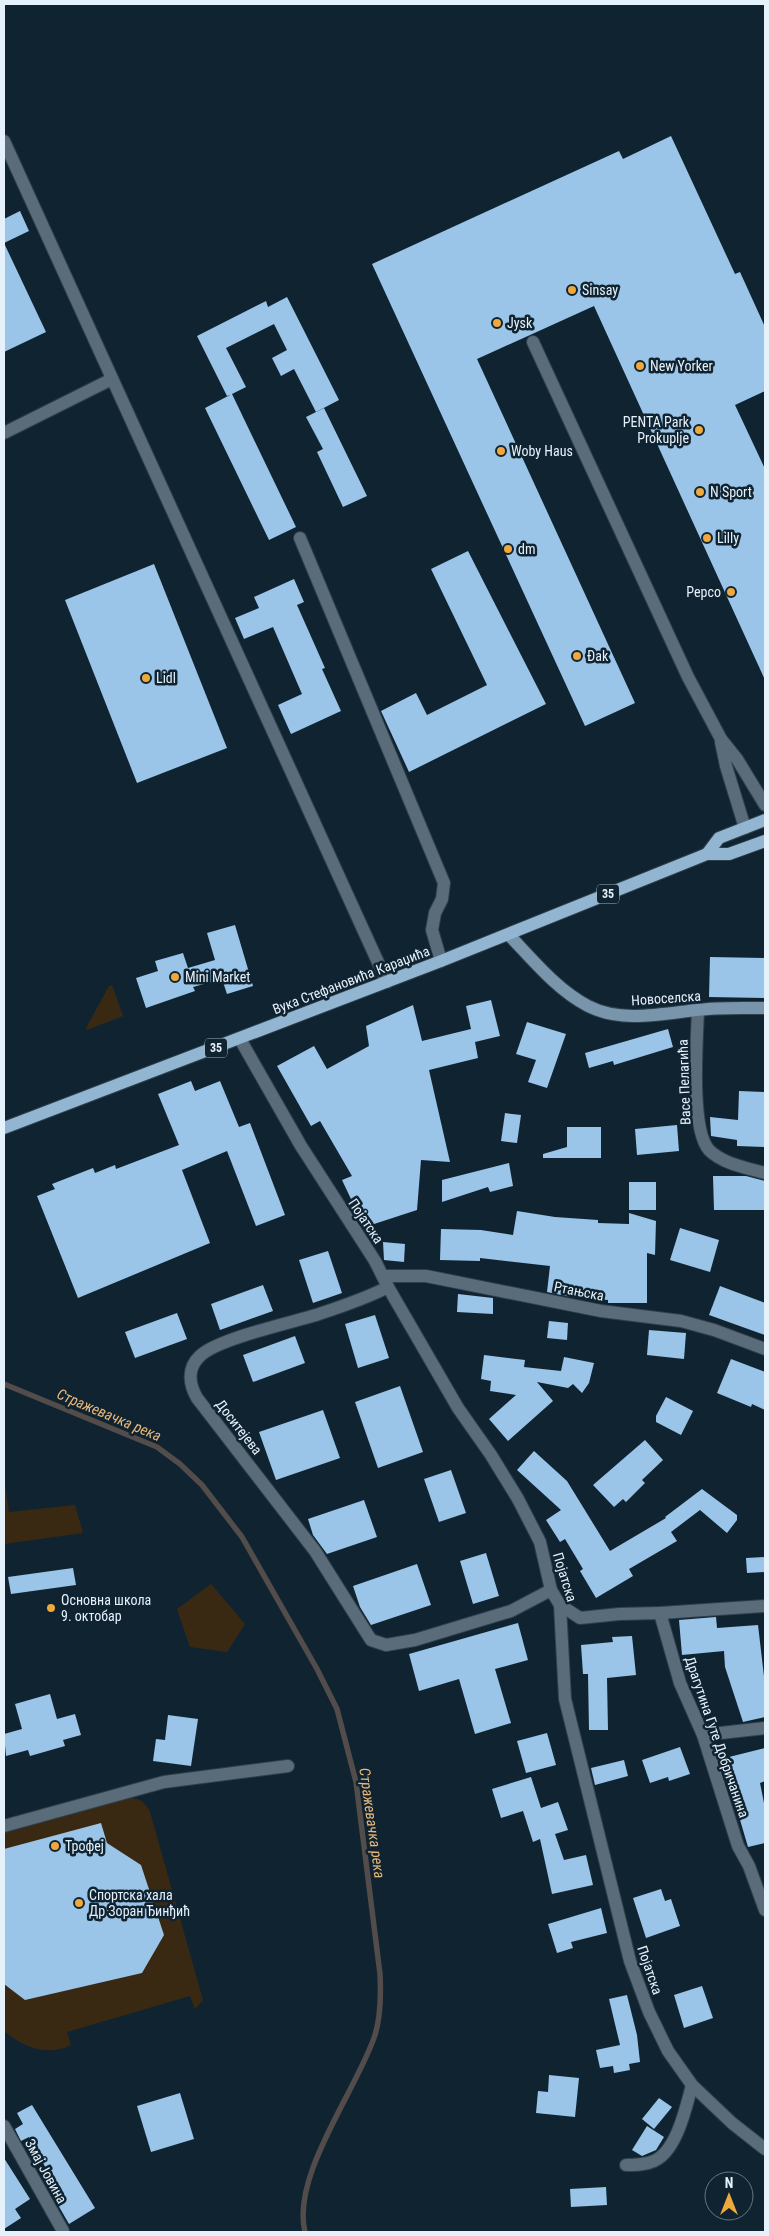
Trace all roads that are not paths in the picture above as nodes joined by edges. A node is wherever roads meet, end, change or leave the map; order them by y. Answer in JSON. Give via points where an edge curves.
{"nodes":[{"id":1,"x":4,"y":141,"type":"edge"},
{"id":2,"x":533,"y":342,"type":"dead end"},
{"id":3,"x":112,"y":379,"type":"junction"},
{"id":4,"x":4,"y":433,"type":"edge"},
{"id":5,"x":300,"y":538,"type":"dead end"},
{"id":6,"x":721,"y":739,"type":"junction"},
{"id":7,"x":765,"y":805,"type":"edge"},
{"id":8,"x":765,"y":820,"type":"edge"},
{"id":9,"x":746,"y":828,"type":"junction"},
{"id":10,"x":765,"y":841,"type":"edge"},
{"id":11,"x":707,"y":854,"type":"junction"},
{"id":12,"x":508,"y":934,"type":"junction"},
{"id":13,"x":441,"y":961,"type":"junction"},
{"id":14,"x":387,"y":982,"type":"junction"},
{"id":15,"x":765,"y":1008,"type":"edge"},
{"id":16,"x":698,"y":1010,"type":"junction"},
{"id":17,"x":240,"y":1039,"type":"junction"},
{"id":18,"x":4,"y":1128,"type":"edge"},
{"id":19,"x":765,"y":1173,"type":"edge"},
{"id":20,"x":386,"y":1282,"type":"junction"},
{"id":21,"x":765,"y":1349,"type":"edge"},
{"id":22,"x":552,"y":1590,"type":"junction"},
{"id":23,"x":560,"y":1605,"type":"junction"},
{"id":24,"x":765,"y":1606,"type":"edge"},
{"id":25,"x":660,"y":1613,"type":"junction"},
{"id":26,"x":765,"y":1728,"type":"edge"},
{"id":27,"x":703,"y":1736,"type":"junction"},
{"id":28,"x":288,"y":1766,"type":"dead end"},
{"id":29,"x":4,"y":1826,"type":"edge"},
{"id":30,"x":765,"y":1910,"type":"edge"},
{"id":31,"x":692,"y":2085,"type":"junction"},
{"id":32,"x":4,"y":2126,"type":"edge"},
{"id":33,"x":765,"y":2149,"type":"edge"},
{"id":34,"x":626,"y":2165,"type":"dead end"},
{"id":35,"x":63,"y":2231,"type":"edge"}],
"edges":[{"from":1,"to":3,"type":"street"},
{"from":2,"to":6,"type":"street","via":[[688,677]]},
{"from":3,"to":4,"type":"street"},
{"from":3,"to":14,"type":"street"},
{"from":5,"to":13,"type":"street","via":[[444,883],[432,930]]},
{"from":6,"to":7,"type":"street"},
{"from":6,"to":9,"type":"street"},
{"from":8,"to":9,"type":"main road","name":"Вука Стефановића Караџића","number":"35"},
{"from":9,"to":11,"type":"main road","name":"Вука Стефановића Караџића","number":"35","via":[[719,838]]},
{"from":10,"to":11,"type":"main road","name":"Вука Стефановића Караџића","number":"35","via":[[729,854]]},
{"from":11,"to":12,"type":"main road","name":"Вука Стефановића Караџића","number":"35"},
{"from":12,"to":13,"type":"main road","name":"Вука Стефановића Караџића","number":"35"},
{"from":12,"to":16,"type":"street","name":"Новоселска","via":[[563,989],[594,1009],[626,1016],[662,1016]]},
{"from":13,"to":14,"type":"main road","name":"Вука Стефановића Караџића","number":"35"},
{"from":14,"to":17,"type":"main road","name":"Вука Стефановића Караџића","number":"35"},
{"from":15,"to":16,"type":"street","name":"Новоселска"},
{"from":16,"to":19,"type":"street","name":"Васе Пелагића","via":[[697,1106],[702,1136],[708,1149],[722,1160]]},
{"from":17,"to":18,"type":"main road","name":"Вука Стефановића Караџића","number":"35"},
{"from":17,"to":20,"type":"street","name":"Појатска","via":[[301,1146]]},
{"from":20,"to":21,"type":"street","name":"Ртањска","via":[[426,1276],[601,1311],[681,1321]]},
{"from":20,"to":22,"type":"street","name":"Појатска","via":[[458,1408],[518,1499],[540,1542]]},
{"from":20,"to":22,"type":"street","name":"Доситејева","via":[[335,1308],[212,1348],[194,1363],[191,1387],[315,1551],[371,1640],[386,1645],[416,1640],[510,1611]]},
{"from":22,"to":23,"type":"street","name":"Појатска"},
{"from":23,"to":25,"type":"street","via":[[580,1618]]},
{"from":23,"to":31,"type":"street","name":"Појатска","via":[[565,1699],[630,1962],[668,2051]]},
{"from":24,"to":25,"type":"street"},
{"from":25,"to":27,"type":"street","name":"Драгутина Гуте Добричанина","via":[[680,1683]]},
{"from":26,"to":27,"type":"street"},
{"from":27,"to":30,"type":"street","name":"Драгутина Гуте Добричанина","via":[[738,1846]]},
{"from":28,"to":29,"type":"street","via":[[164,1782]]},
{"from":31,"to":33,"type":"street","name":"Појатска"},
{"from":31,"to":34,"type":"street","via":[[684,2117],[666,2152],[644,2164]]},
{"from":32,"to":35,"type":"street","name":"Змај Јовина"}]}
